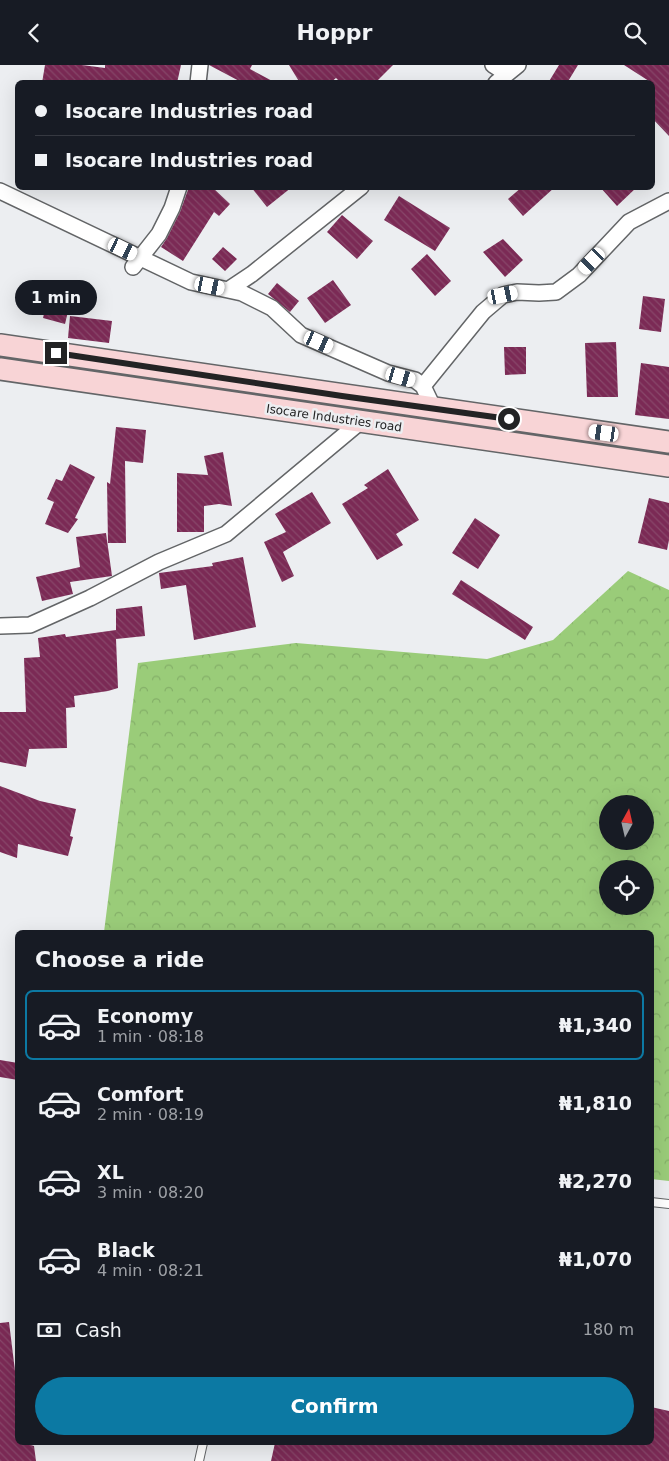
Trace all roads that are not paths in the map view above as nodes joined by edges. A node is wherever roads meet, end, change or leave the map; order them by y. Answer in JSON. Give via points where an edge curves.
{"nodes":[{"id":1,"x":200,"y":65,"type":"edge"},
{"id":2,"x":493,"y":65,"type":"edge"},
{"id":3,"x":507,"y":74,"type":"edge"},
{"id":4,"x":198,"y":80,"type":"edge"},
{"id":5,"x":178,"y":190,"type":"edge"},
{"id":6,"x":357,"y":190,"type":"edge"},
{"id":7,"x":0,"y":191,"type":"edge"},
{"id":8,"x":669,"y":201,"type":"edge"},
{"id":9,"x":136,"y":263,"type":"junction"},
{"id":10,"x":228,"y":290,"type":"junction"},
{"id":11,"x":9,"y":346,"type":"edge"},
{"id":12,"x":8,"y":369,"type":"edge"},
{"id":13,"x":423,"y":386,"type":"junction"},
{"id":14,"x":433,"y":407,"type":"junction"},
{"id":15,"x":360,"y":422,"type":"junction"},
{"id":16,"x":669,"y":442,"type":"edge"},
{"id":17,"x":669,"y":466,"type":"edge"},
{"id":18,"x":0,"y":626,"type":"edge"},
{"id":19,"x":654,"y":1202,"type":"edge"},
{"id":20,"x":669,"y":1204,"type":"edge"},
{"id":21,"x":203,"y":1445,"type":"edge"},
{"id":22,"x":199,"y":1461,"type":"edge"}],
"edges":[{"from":1,"to":4,"type":"street"},
{"from":2,"to":3,"type":"street"},
{"from":5,"to":9,"type":"street","via":[[159,234]]},
{"from":6,"to":10,"type":"street"},
{"from":7,"to":9,"type":"street"},
{"from":8,"to":13,"type":"street","via":[[629,223],[579,275],[556,292],[517,291],[503,295],[483,312]]},
{"from":9,"to":10,"type":"street","via":[[191,283]]},
{"from":10,"to":13,"type":"street","via":[[242,293],[272,308],[301,335]]},
{"from":11,"to":12,"type":"street"},
{"from":11,"to":14,"type":"street","name":"Isocare Industries road"},
{"from":12,"to":15,"type":"street","name":"Isocare Industries road"},
{"from":13,"to":14,"type":"street"},
{"from":14,"to":16,"type":"street","name":"Isocare Industries road"},
{"from":15,"to":17,"type":"street","name":"Isocare Industries road"},
{"from":15,"to":18,"type":"street","via":[[226,534],[159,562],[30,625]]},
{"from":19,"to":20,"type":"lane"},
{"from":21,"to":22,"type":"lane"}]}
